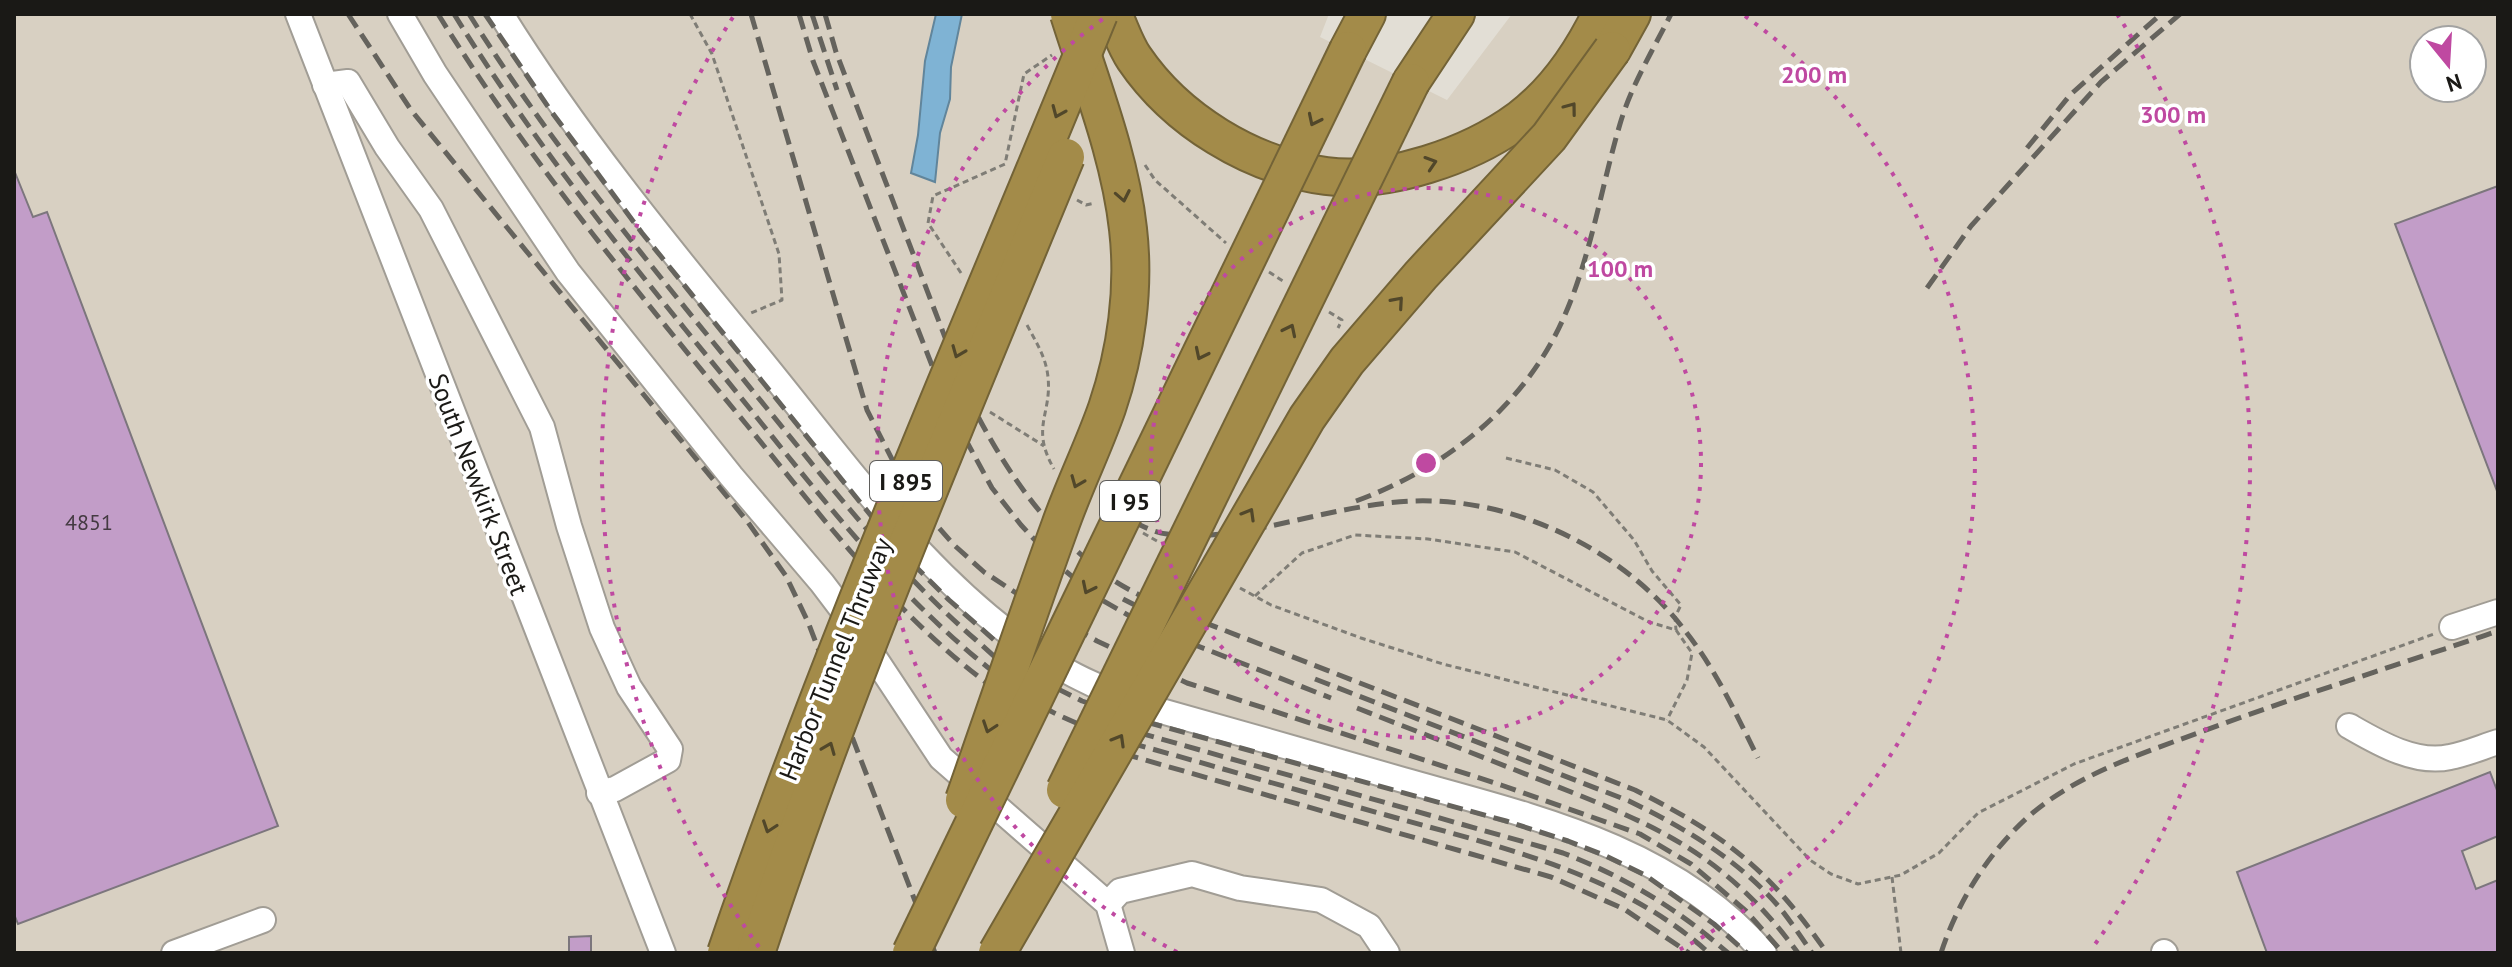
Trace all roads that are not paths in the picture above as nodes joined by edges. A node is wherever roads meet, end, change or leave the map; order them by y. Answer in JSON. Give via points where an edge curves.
{"nodes":[{"id":1,"x":298,"y":14,"type":"edge"},
{"id":2,"x":400,"y":14,"type":"edge"},
{"id":3,"x":501,"y":14,"type":"edge"},
{"id":4,"x":1069,"y":14,"type":"edge"},
{"id":5,"x":1099,"y":14,"type":"edge"},
{"id":6,"x":1113,"y":14,"type":"edge"},
{"id":7,"x":1126,"y":14,"type":"edge"},
{"id":8,"x":1367,"y":14,"type":"edge"},
{"id":9,"x":1444,"y":14,"type":"edge"},
{"id":10,"x":1456,"y":14,"type":"edge"},
{"id":11,"x":1601,"y":14,"type":"edge"},
{"id":12,"x":1632,"y":14,"type":"edge"},
{"id":13,"x":1411,"y":82,"type":"junction"},
{"id":14,"x":325,"y":85,"type":"junction"},
{"id":15,"x":2498,"y":612,"type":"edge"},
{"id":16,"x":2452,"y":627,"type":"road end"},
{"id":17,"x":2349,"y":726,"type":"dead end"},
{"id":18,"x":2498,"y":742,"type":"edge"},
{"id":19,"x":599,"y":793,"type":"junction"},
{"id":20,"x":1108,"y":904,"type":"junction"},
{"id":21,"x":263,"y":920,"type":"dead end"},
{"id":22,"x":174,"y":953,"type":"edge"},
{"id":23,"x":663,"y":953,"type":"edge"},
{"id":24,"x":726,"y":953,"type":"edge"},
{"id":25,"x":756,"y":953,"type":"edge"},
{"id":26,"x":911,"y":953,"type":"edge"},
{"id":27,"x":985,"y":953,"type":"edge"},
{"id":28,"x":997,"y":953,"type":"edge"},
{"id":29,"x":1122,"y":953,"type":"edge"},
{"id":30,"x":1387,"y":953,"type":"edge"},
{"id":31,"x":1764,"y":953,"type":"edge"}],
"edges":[{"from":1,"to":14,"type":"street","name":"South Newkirk Street"},
{"from":2,"to":20,"type":"street","via":[[568,272],[822,583],[941,758]]},
{"from":3,"to":31,"type":"street","via":[[607,168],[908,539],[1028,647],[1090,684],[1147,707],[1586,835],[1690,889]]},
{"from":4,"to":26,"type":"highway","one_way":true,"bridge":true,"via":[[1123,196],[1129,231],[1127,323],[1106,410],[1061,521]]},
{"from":5,"to":24,"type":"highway","name":"Harbor Tunnel Thruway","number":"I 895","one_way":true,"bridge":true,"via":[[822,691]]},
{"from":6,"to":11,"type":"highway","one_way":true,"via":[[1132,56],[1154,83],[1218,137],[1253,154],[1327,176],[1416,168],[1485,141],[1520,119],[1565,74]]},
{"from":25,"to":7,"type":"highway","name":"Harbor Tunnel Thruway","number":"I 895","one_way":true,"bridge":true,"via":[[800,821]]},
{"from":8,"to":26,"type":"highway","number":"I 95","one_way":true,"bridge":true},
{"from":9,"to":13,"type":"highway","number":"I 95"},
{"from":10,"to":13,"type":"highway","number":"I 95"},
{"from":28,"to":12,"type":"highway","one_way":true,"bridge":true,"via":[[1307,418],[1366,338],[1549,137]]},
{"from":27,"to":13,"type":"highway","number":"I 95","one_way":true,"bridge":true},
{"from":14,"to":19,"type":"street","name":"South Newkirk Street"},
{"from":14,"to":19,"type":"street","via":[[348,82],[359,97],[431,209],[498,337],[542,427],[602,628],[629,687],[670,749],[668,760]]},
{"from":15,"to":16,"type":"street"},
{"from":17,"to":18,"type":"street","via":[[2384,746],[2435,759]]},
{"from":19,"to":23,"type":"street","name":"South Newkirk Street"},
{"from":20,"to":29,"type":"street"},
{"from":20,"to":30,"type":"street","via":[[1120,891],[1192,874],[1240,888],[1321,900],[1369,926]]},
{"from":21,"to":22,"type":"street"}]}
